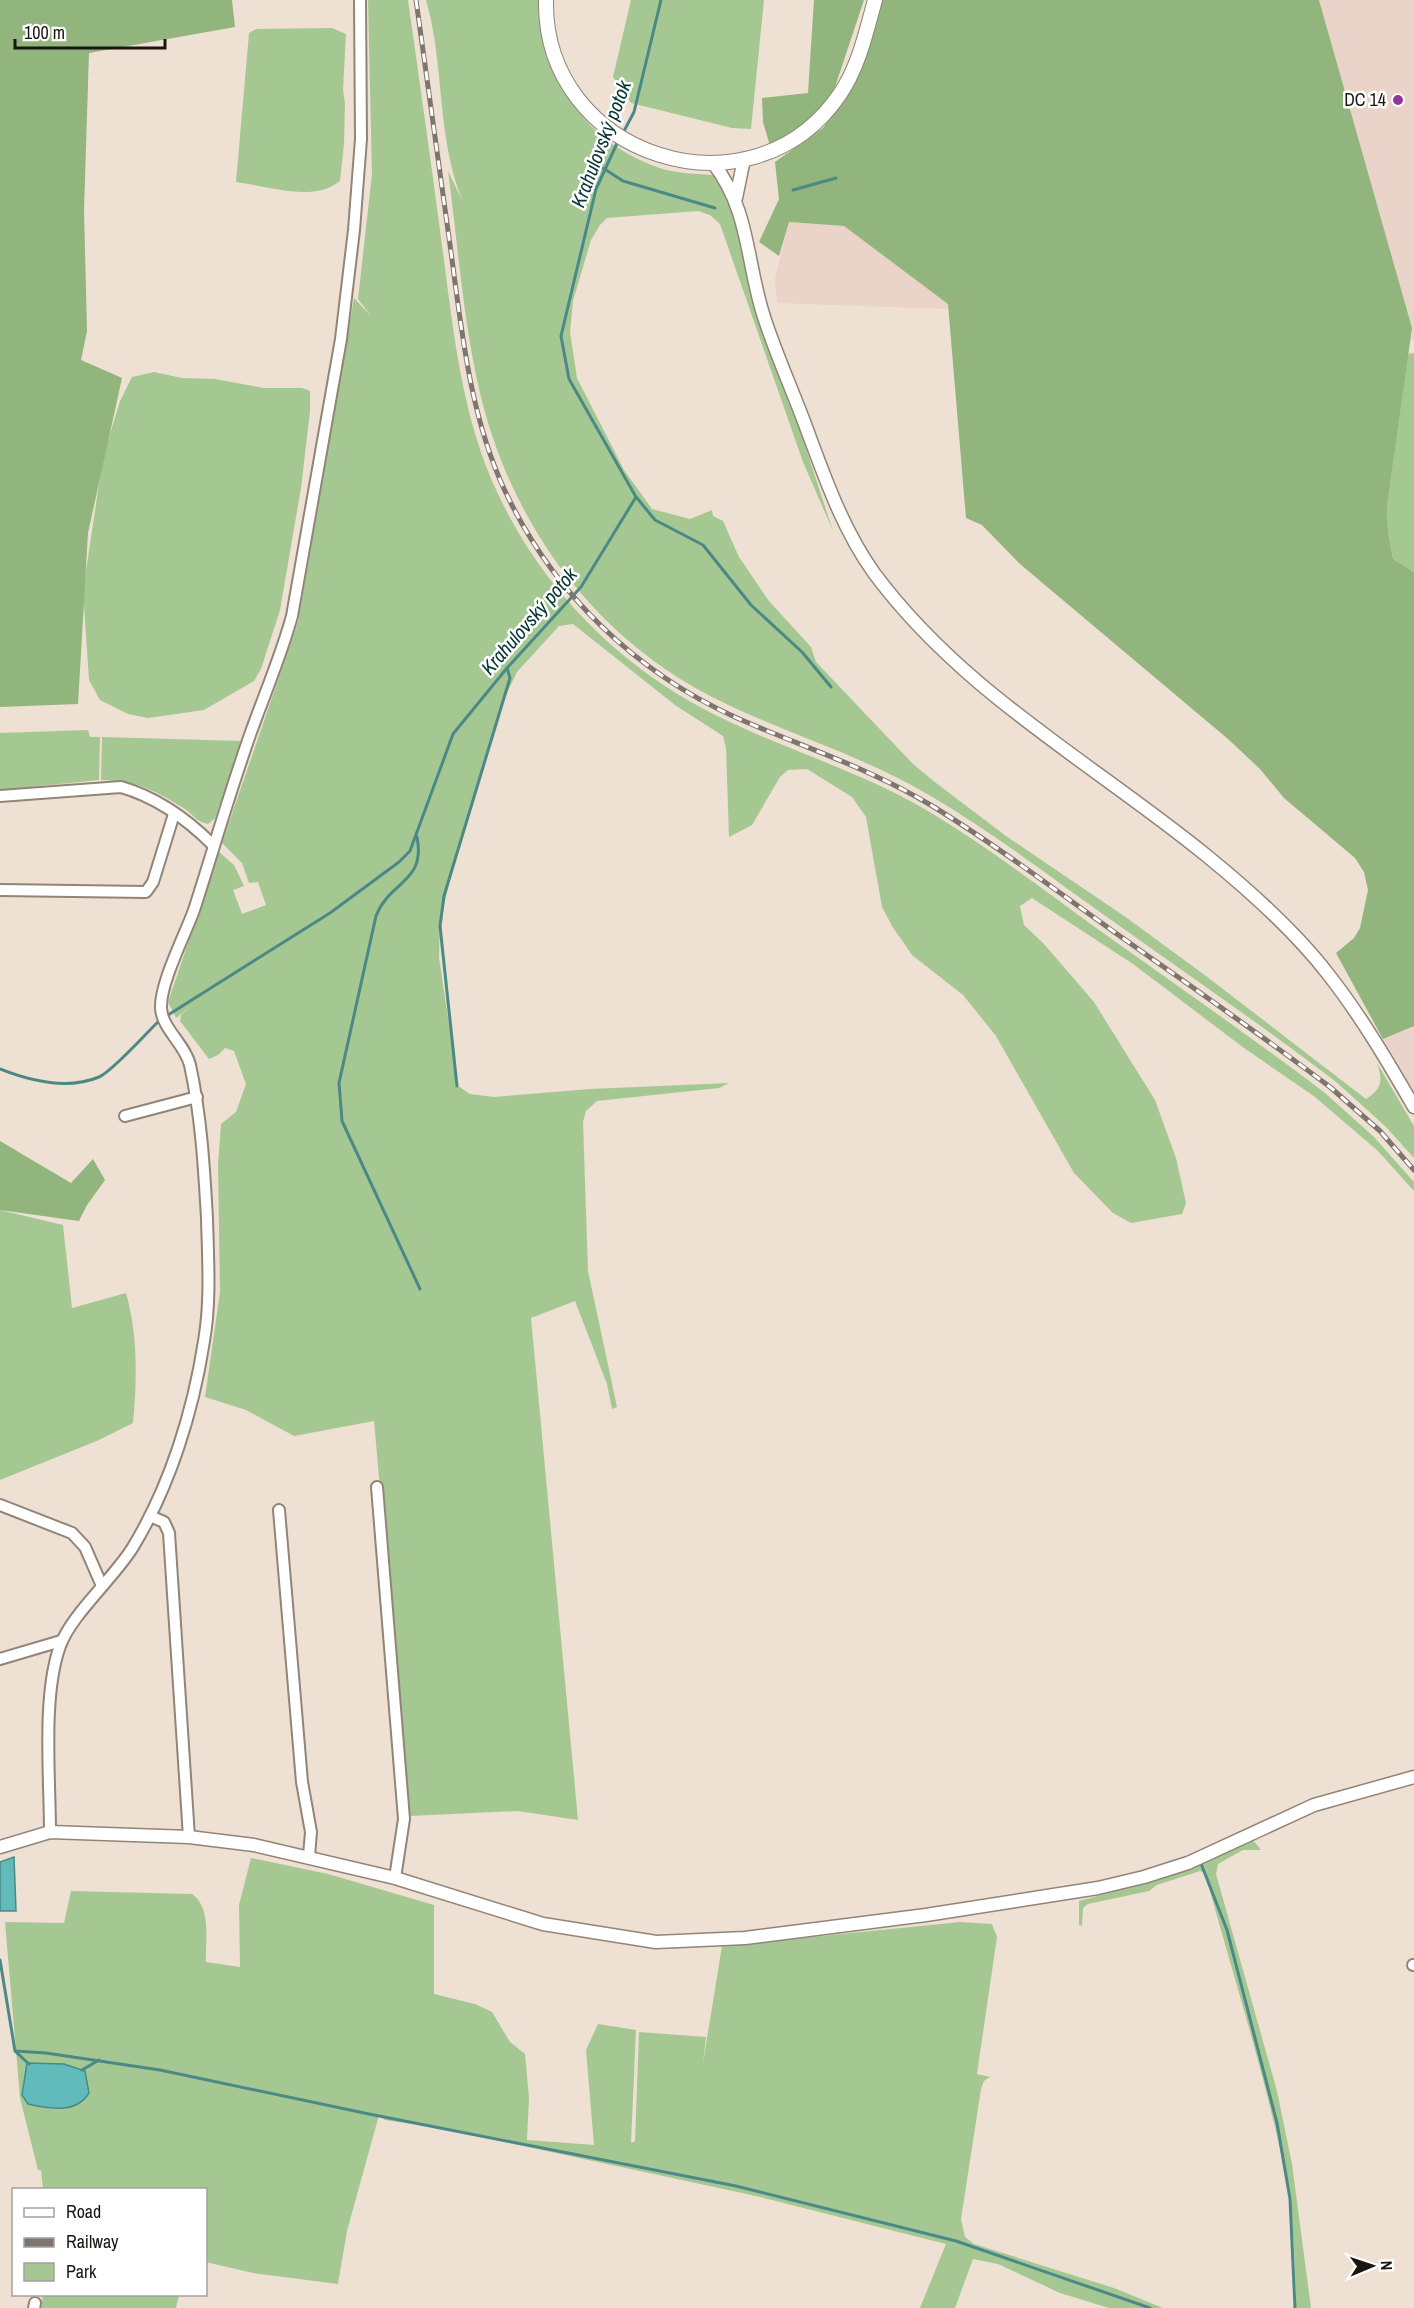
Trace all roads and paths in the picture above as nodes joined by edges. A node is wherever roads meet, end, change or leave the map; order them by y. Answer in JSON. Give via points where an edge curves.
{"nodes":[{"id":1,"x":360,"y":0,"type":"edge"},
{"id":2,"x":546,"y":0,"type":"edge"},
{"id":3,"x":875,"y":0,"type":"edge"},
{"id":4,"x":744,"y":159,"type":"junction"},
{"id":5,"x":713,"y":163,"type":"junction"},
{"id":6,"x":736,"y":198,"type":"junction"},
{"id":7,"x":0,"y":796,"type":"edge"},
{"id":8,"x":174,"y":814,"type":"junction"},
{"id":9,"x":213,"y":845,"type":"junction"},
{"id":10,"x":0,"y":890,"type":"edge"},
{"id":11,"x":197,"y":1097,"type":"junction"},
{"id":12,"x":1414,"y":1107,"type":"edge"},
{"id":13,"x":125,"y":1116,"type":"dead end"},
{"id":14,"x":377,"y":1487,"type":"dead end"},
{"id":15,"x":0,"y":1505,"type":"edge"},
{"id":16,"x":279,"y":1510,"type":"dead end"},
{"id":17,"x":150,"y":1516,"type":"junction"},
{"id":18,"x":102,"y":1586,"type":"junction"},
{"id":19,"x":61,"y":1641,"type":"junction"},
{"id":20,"x":0,"y":1659,"type":"edge"},
{"id":21,"x":1410,"y":1778,"type":"edge"},
{"id":22,"x":50,"y":1832,"type":"junction"},
{"id":23,"x":189,"y":1838,"type":"junction"},
{"id":24,"x":0,"y":1847,"type":"edge"},
{"id":25,"x":309,"y":1856,"type":"junction"},
{"id":26,"x":395,"y":1878,"type":"junction"}],
"edges":[{"from":1,"to":9,"type":"street","via":[[359,183],[341,339],[292,616]]},
{"from":2,"to":5,"type":"main road","via":[[548,30],[557,64],[586,108],[627,142],[667,158]]},
{"from":3,"to":4,"type":"main road","via":[[858,58],[840,95],[810,128],[778,147]]},
{"from":4,"to":5,"type":"main road"},
{"from":4,"to":6,"type":"street"},
{"from":5,"to":6,"type":"street"},
{"from":6,"to":12,"type":"street","via":[[763,315],[845,526],[873,571],[917,627],[957,667],[1205,854],[1289,930],[1328,974],[1376,1041]]},
{"from":7,"to":8,"type":"street","via":[[121,788],[136,792]]},
{"from":8,"to":9,"type":"street"},
{"from":8,"to":10,"type":"street","via":[[153,882],[146,892]]},
{"from":9,"to":11,"type":"street","via":[[164,988],[161,1009],[188,1056]]},
{"from":11,"to":13,"type":"street"},
{"from":11,"to":17,"type":"street","via":[[204,1157],[209,1300],[188,1417]]},
{"from":14,"to":26,"type":"street","via":[[404,1819]]},
{"from":15,"to":18,"type":"street","via":[[72,1533],[85,1547]]},
{"from":16,"to":25,"type":"street","via":[[302,1782],[311,1832]]},
{"from":17,"to":18,"type":"street","via":[[132,1549]]},
{"from":17,"to":23,"type":"street","via":[[164,1522],[170,1533]]},
{"from":18,"to":19,"type":"street"},
{"from":19,"to":20,"type":"street"},
{"from":19,"to":22,"type":"street","via":[[50,1675]]},
{"from":21,"to":26,"type":"street","via":[[1314,1805],[1188,1863],[1144,1877],[926,1915],[765,1936],[656,1942],[585,1932],[543,1924]]},
{"from":22,"to":23,"type":"street"},
{"from":22,"to":24,"type":"street"},
{"from":23,"to":25,"type":"street"},
{"from":25,"to":26,"type":"street"}]}
